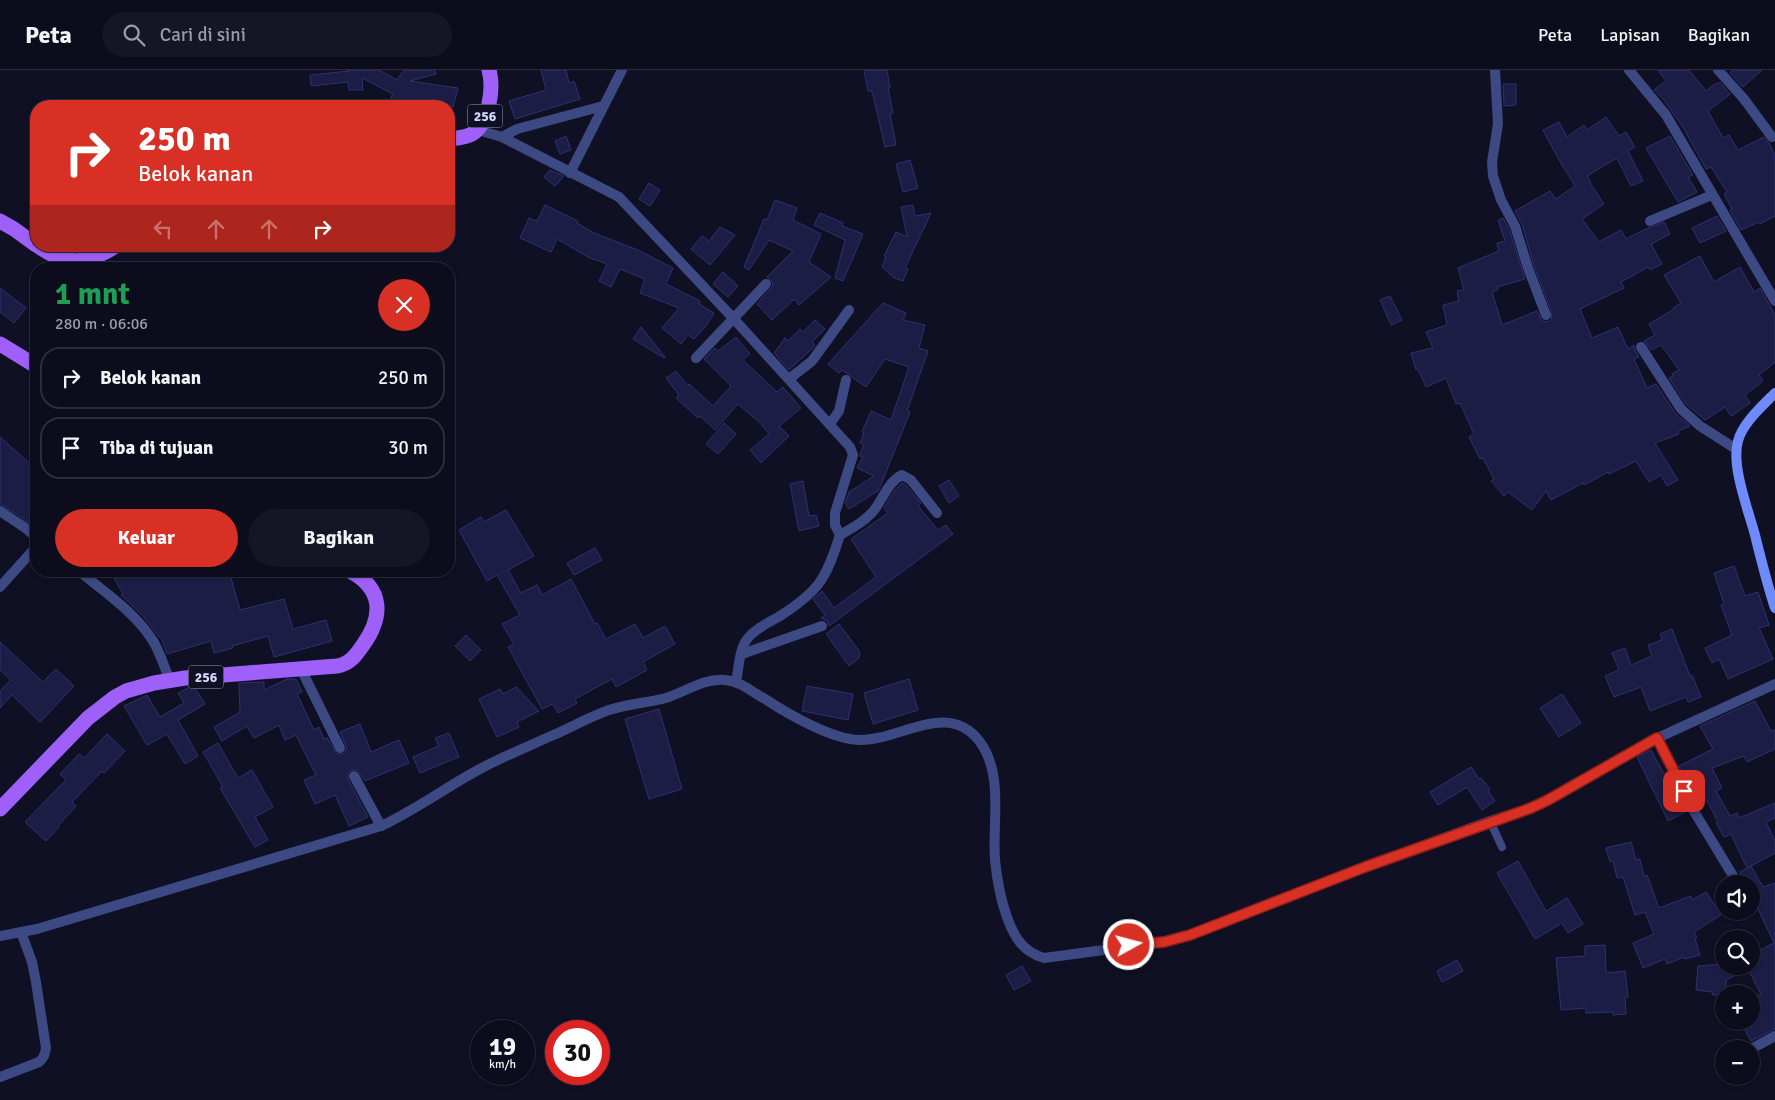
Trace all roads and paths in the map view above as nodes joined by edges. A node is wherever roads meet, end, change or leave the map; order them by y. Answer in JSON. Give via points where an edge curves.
{"nodes":[{"id":1,"x":489,"y":70,"type":"edge"},
{"id":2,"x":622,"y":70,"type":"edge"},
{"id":3,"x":1495,"y":70,"type":"edge"},
{"id":4,"x":1629,"y":70,"type":"edge"},
{"id":5,"x":1718,"y":70,"type":"edge"},
{"id":6,"x":603,"y":106,"type":"junction"},
{"id":7,"x":478,"y":130,"type":"junction"},
{"id":8,"x":502,"y":137,"type":"junction"},
{"id":9,"x":1772,"y":137,"type":"dead end"},
{"id":10,"x":455,"y":138,"type":"edge"},
{"id":11,"x":570,"y":173,"type":"junction"},
{"id":12,"x":1712,"y":195,"type":"junction"},
{"id":13,"x":0,"y":221,"type":"edge"},
{"id":14,"x":1650,"y":221,"type":"dead end"},
{"id":15,"x":30,"y":241,"type":"edge"},
{"id":16,"x":46,"y":252,"type":"edge"},
{"id":17,"x":106,"y":252,"type":"edge"},
{"id":18,"x":766,"y":284,"type":"dead end"},
{"id":19,"x":1775,"y":301,"type":"edge"},
{"id":20,"x":849,"y":310,"type":"dead end"},
{"id":21,"x":1546,"y":316,"type":"dead end"},
{"id":22,"x":734,"y":318,"type":"junction"},
{"id":23,"x":0,"y":344,"type":"edge"},
{"id":24,"x":1641,"y":347,"type":"dead end"},
{"id":25,"x":696,"y":358,"type":"dead end"},
{"id":26,"x":30,"y":362,"type":"edge"},
{"id":27,"x":788,"y":379,"type":"junction"},
{"id":28,"x":846,"y":380,"type":"dead end"},
{"id":29,"x":1775,"y":394,"type":"edge"},
{"id":30,"x":830,"y":424,"type":"junction"},
{"id":31,"x":1736,"y":449,"type":"junction"},
{"id":32,"x":0,"y":511,"type":"edge"},
{"id":33,"x":937,"y":512,"type":"dead end"},
{"id":34,"x":30,"y":532,"type":"edge"},
{"id":35,"x":840,"y":535,"type":"junction"},
{"id":36,"x":30,"y":554,"type":"edge"},
{"id":37,"x":86,"y":577,"type":"edge"},
{"id":38,"x":361,"y":577,"type":"edge"},
{"id":39,"x":0,"y":587,"type":"edge"},
{"id":40,"x":1775,"y":608,"type":"edge"},
{"id":41,"x":822,"y":626,"type":"dead end"},
{"id":42,"x":742,"y":654,"type":"junction"},
{"id":43,"x":301,"y":669,"type":"junction"},
{"id":44,"x":170,"y":680,"type":"junction"},
{"id":45,"x":736,"y":682,"type":"junction"},
{"id":46,"x":1775,"y":684,"type":"edge"},
{"id":47,"x":1657,"y":738,"type":"junction"},
{"id":48,"x":340,"y":748,"type":"dead end"},
{"id":49,"x":354,"y":776,"type":"dead end"},
{"id":50,"x":0,"y":810,"type":"edge"},
{"id":51,"x":1490,"y":821,"type":"junction"},
{"id":52,"x":381,"y":826,"type":"junction"},
{"id":53,"x":1502,"y":847,"type":"dead end"},
{"id":54,"x":1733,"y":875,"type":"edge"},
{"id":55,"x":22,"y":932,"type":"junction"},
{"id":56,"x":0,"y":936,"type":"edge"},
{"id":57,"x":1775,"y":1036,"type":"edge"},
{"id":58,"x":1760,"y":1044,"type":"edge"},
{"id":59,"x":0,"y":1077,"type":"edge"}],
"edges":[{"from":1,"to":7,"type":"main road","number":"256","via":[[490,101]]},
{"from":2,"to":6,"type":"street"},
{"from":3,"to":21,"type":"street","via":[[1498,124],[1493,176],[1515,226]]},
{"from":4,"to":12,"type":"street","via":[[1666,115]]},
{"from":5,"to":9,"type":"street"},
{"from":6,"to":8,"type":"street","via":[[517,129]]},
{"from":6,"to":11,"type":"street"},
{"from":7,"to":8,"type":"street"},
{"from":7,"to":10,"type":"main road","number":"256","via":[[466,137]]},
{"from":8,"to":11,"type":"street"},
{"from":11,"to":22,"type":"street","via":[[618,197]]},
{"from":12,"to":14,"type":"street"},
{"from":12,"to":19,"type":"street"},
{"from":13,"to":15,"type":"main road"},
{"from":16,"to":17,"type":"main road","via":[[68,261],[96,258]]},
{"from":18,"to":22,"type":"street"},
{"from":20,"to":27,"type":"street","via":[[812,361]]},
{"from":22,"to":25,"type":"street"},
{"from":22,"to":27,"type":"street"},
{"from":23,"to":26,"type":"main road"},
{"from":24,"to":31,"type":"street","via":[[1681,409],[1700,426]]},
{"from":27,"to":30,"type":"street"},
{"from":28,"to":30,"type":"street","via":[[838,411]]},
{"from":29,"to":31,"type":"main road","via":[[1748,423]]},
{"from":30,"to":35,"type":"street","via":[[853,455],[835,513]]},
{"from":31,"to":40,"type":"main road","via":[[1744,496]]},
{"from":32,"to":34,"type":"street"},
{"from":33,"to":35,"type":"street","via":[[911,480],[902,475],[889,486],[870,515]]},
{"from":35,"to":42,"type":"street","via":[[822,580],[814,590],[748,638]]},
{"from":36,"to":39,"type":"street"},
{"from":37,"to":44,"type":"street","via":[[146,630]]},
{"from":38,"to":43,"type":"main road","number":"256","via":[[376,601],[377,618],[372,632],[347,663]]},
{"from":41,"to":42,"type":"street"},
{"from":42,"to":45,"type":"street"},
{"from":43,"to":44,"type":"main road","number":"256"},
{"from":43,"to":48,"type":"street"},
{"from":44,"to":50,"type":"main road","number":"256","via":[[126,691],[102,707]]},
{"from":45,"to":51,"type":"street","via":[[828,732],[856,740],[875,740],[947,721],[964,727],[975,736],[987,756],[994,785],[995,859],[1000,897],[1015,937],[1029,951],[1044,958],[1177,939]]},
{"from":45,"to":52,"type":"street","via":[[716,680],[664,698],[606,711],[479,770]]},
{"from":46,"to":47,"type":"street"},
{"from":47,"to":51,"type":"street","via":[[1548,800]]},
{"from":47,"to":54,"type":"street","via":[[1692,808]]},
{"from":49,"to":52,"type":"street"},
{"from":51,"to":53,"type":"lane"},
{"from":52,"to":55,"type":"street"},
{"from":55,"to":56,"type":"street"},
{"from":55,"to":59,"type":"street","via":[[36,982],[46,1053],[39,1062]]},
{"from":57,"to":58,"type":"street"}]}
